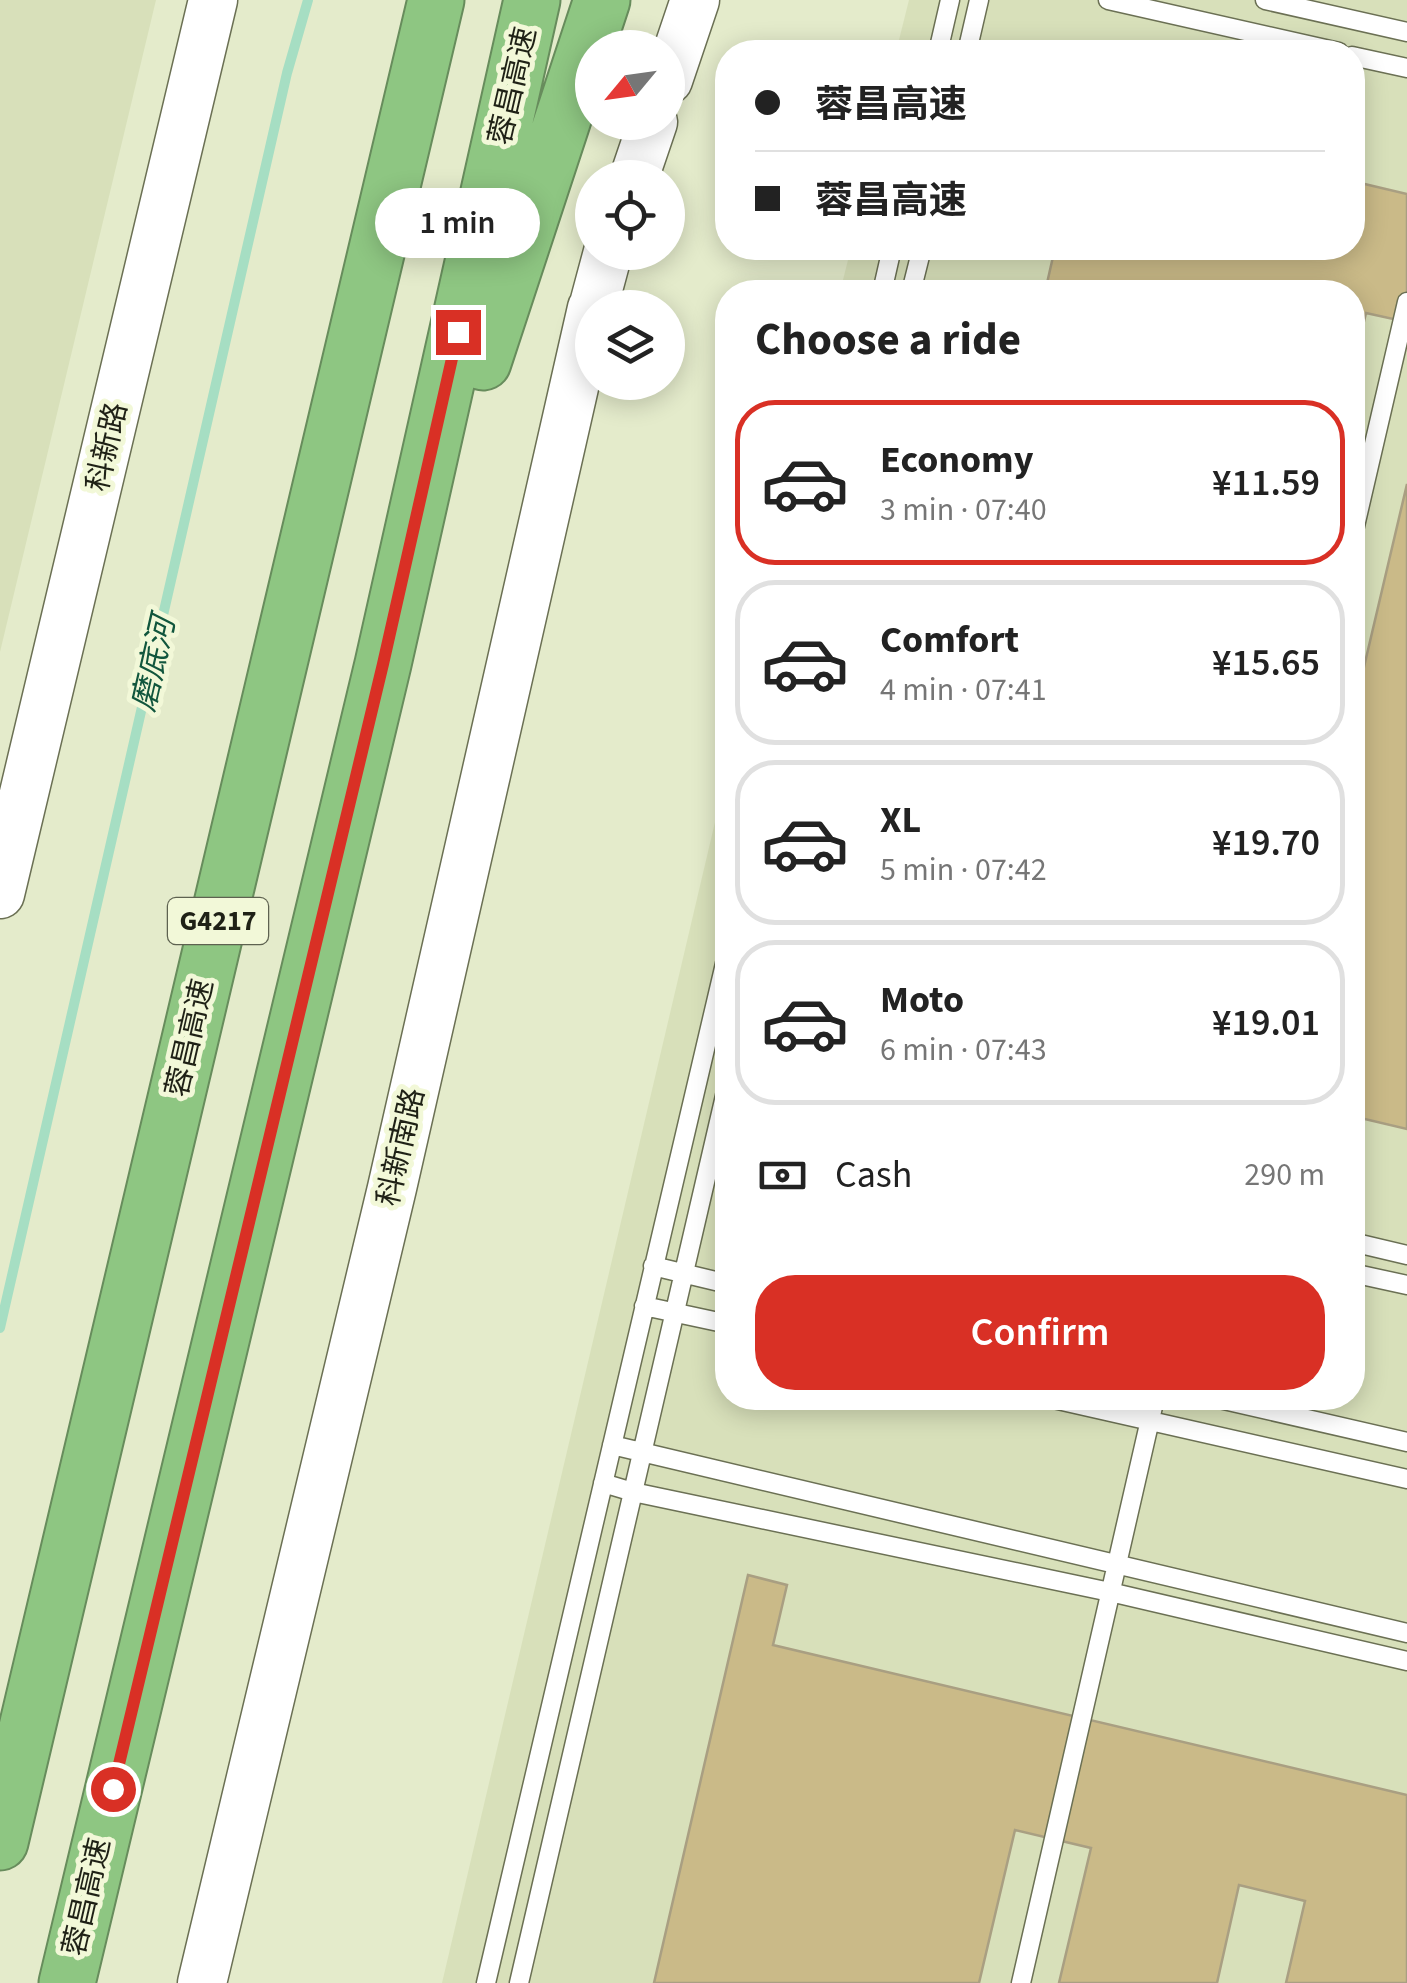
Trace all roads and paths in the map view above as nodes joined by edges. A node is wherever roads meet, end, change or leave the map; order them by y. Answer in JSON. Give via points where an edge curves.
{"nodes":[{"id":1,"x":213,"y":0,"type":"edge"},
{"id":2,"x":433,"y":0,"type":"edge"},
{"id":3,"x":532,"y":0,"type":"edge"},
{"id":4,"x":602,"y":0,"type":"edge"},
{"id":5,"x":695,"y":0,"type":"edge"},
{"id":6,"x":950,"y":0,"type":"edge"},
{"id":7,"x":979,"y":0,"type":"edge"},
{"id":8,"x":1108,"y":0,"type":"edge"},
{"id":9,"x":1265,"y":0,"type":"edge"},
{"id":10,"x":685,"y":30,"type":"edge"},
{"id":11,"x":1407,"y":32,"type":"edge"},
{"id":12,"x":941,"y":40,"type":"edge"},
{"id":13,"x":970,"y":40,"type":"edge"},
{"id":14,"x":1286,"y":40,"type":"edge"},
{"id":15,"x":1365,"y":59,"type":"edge"},
{"id":16,"x":1407,"y":68,"type":"edge"},
{"id":17,"x":1407,"y":302,"type":"edge"},
{"id":18,"x":575,"y":387,"type":"edge"},
{"id":19,"x":1365,"y":483,"type":"edge"},
{"id":20,"x":383,"y":664,"type":"junction"},
{"id":21,"x":0,"y":894,"type":"edge"},
{"id":22,"x":715,"y":1005,"type":"edge"},
{"id":23,"x":694,"y":1092,"type":"junction"},
{"id":24,"x":715,"y":1093,"type":"edge"},
{"id":25,"x":688,"y":1120,"type":"junction"},
{"id":26,"x":715,"y":1126,"type":"edge"},
{"id":27,"x":715,"y":1158,"type":"edge"},
{"id":28,"x":1365,"y":1245,"type":"edge"},
{"id":29,"x":1407,"y":1254,"type":"edge"},
{"id":30,"x":654,"y":1266,"type":"junction"},
{"id":31,"x":684,"y":1274,"type":"junction"},
{"id":32,"x":1365,"y":1275,"type":"edge"},
{"id":33,"x":715,"y":1281,"type":"edge"},
{"id":34,"x":1407,"y":1285,"type":"edge"},
{"id":35,"x":644,"y":1306,"type":"junction"},
{"id":36,"x":675,"y":1312,"type":"junction"},
{"id":37,"x":715,"y":1321,"type":"edge"},
{"id":38,"x":1105,"y":1410,"type":"edge"},
{"id":39,"x":1152,"y":1410,"type":"edge"},
{"id":40,"x":1267,"y":1410,"type":"edge"},
{"id":41,"x":1150,"y":1420,"type":"junction"},
{"id":42,"x":1407,"y":1442,"type":"edge"},
{"id":43,"x":612,"y":1445,"type":"junction"},
{"id":44,"x":642,"y":1452,"type":"junction"},
{"id":45,"x":1407,"y":1479,"type":"edge"},
{"id":46,"x":603,"y":1483,"type":"junction"},
{"id":47,"x":633,"y":1492,"type":"junction"},
{"id":48,"x":1117,"y":1564,"type":"junction"},
{"id":49,"x":1110,"y":1592,"type":"junction"},
{"id":50,"x":1407,"y":1634,"type":"edge"},
{"id":51,"x":1407,"y":1661,"type":"edge"},
{"id":52,"x":0,"y":1842,"type":"edge"},
{"id":53,"x":67,"y":1983,"type":"edge"},
{"id":54,"x":202,"y":1983,"type":"edge"},
{"id":55,"x":486,"y":1983,"type":"edge"},
{"id":56,"x":519,"y":1983,"type":"edge"},
{"id":57,"x":1021,"y":1983,"type":"edge"}],
"edges":[{"from":1,"to":21,"type":"main road","name":"科新路"},
{"from":2,"to":52,"type":"highway","name":"蓉昌高速","number":"G4217"},
{"from":3,"to":20,"type":"highway","name":"蓉昌高速"},
{"from":4,"to":20,"type":"highway"},
{"from":5,"to":10,"type":"main road"},
{"from":6,"to":12,"type":"lane"},
{"from":7,"to":13,"type":"lane"},
{"from":8,"to":14,"type":"lane"},
{"from":9,"to":11,"type":"lane"},
{"from":15,"to":16,"type":"lane"},
{"from":17,"to":19,"type":"lane"},
{"from":18,"to":54,"type":"main road","name":"科新南路"},
{"from":20,"to":53,"type":"highway","name":"蓉昌高速"},
{"from":22,"to":23,"type":"lane"},
{"from":23,"to":24,"type":"lane"},
{"from":23,"to":25,"type":"lane"},
{"from":25,"to":26,"type":"lane"},
{"from":25,"to":30,"type":"lane"},
{"from":27,"to":31,"type":"lane"},
{"from":28,"to":29,"type":"lane"},
{"from":30,"to":31,"type":"lane"},
{"from":30,"to":35,"type":"lane"},
{"from":31,"to":33,"type":"lane"},
{"from":31,"to":36,"type":"lane"},
{"from":32,"to":34,"type":"lane"},
{"from":35,"to":36,"type":"lane"},
{"from":35,"to":43,"type":"lane"},
{"from":36,"to":37,"type":"lane"},
{"from":36,"to":44,"type":"lane"},
{"from":38,"to":41,"type":"lane"},
{"from":39,"to":41,"type":"lane"},
{"from":40,"to":42,"type":"lane"},
{"from":41,"to":45,"type":"lane"},
{"from":41,"to":48,"type":"lane"},
{"from":43,"to":44,"type":"lane"},
{"from":43,"to":46,"type":"lane"},
{"from":44,"to":47,"type":"lane"},
{"from":44,"to":48,"type":"lane"},
{"from":46,"to":47,"type":"lane"},
{"from":46,"to":55,"type":"lane"},
{"from":47,"to":49,"type":"lane"},
{"from":47,"to":56,"type":"lane"},
{"from":48,"to":49,"type":"lane"},
{"from":48,"to":50,"type":"lane"},
{"from":49,"to":51,"type":"lane"},
{"from":49,"to":57,"type":"lane"}]}
